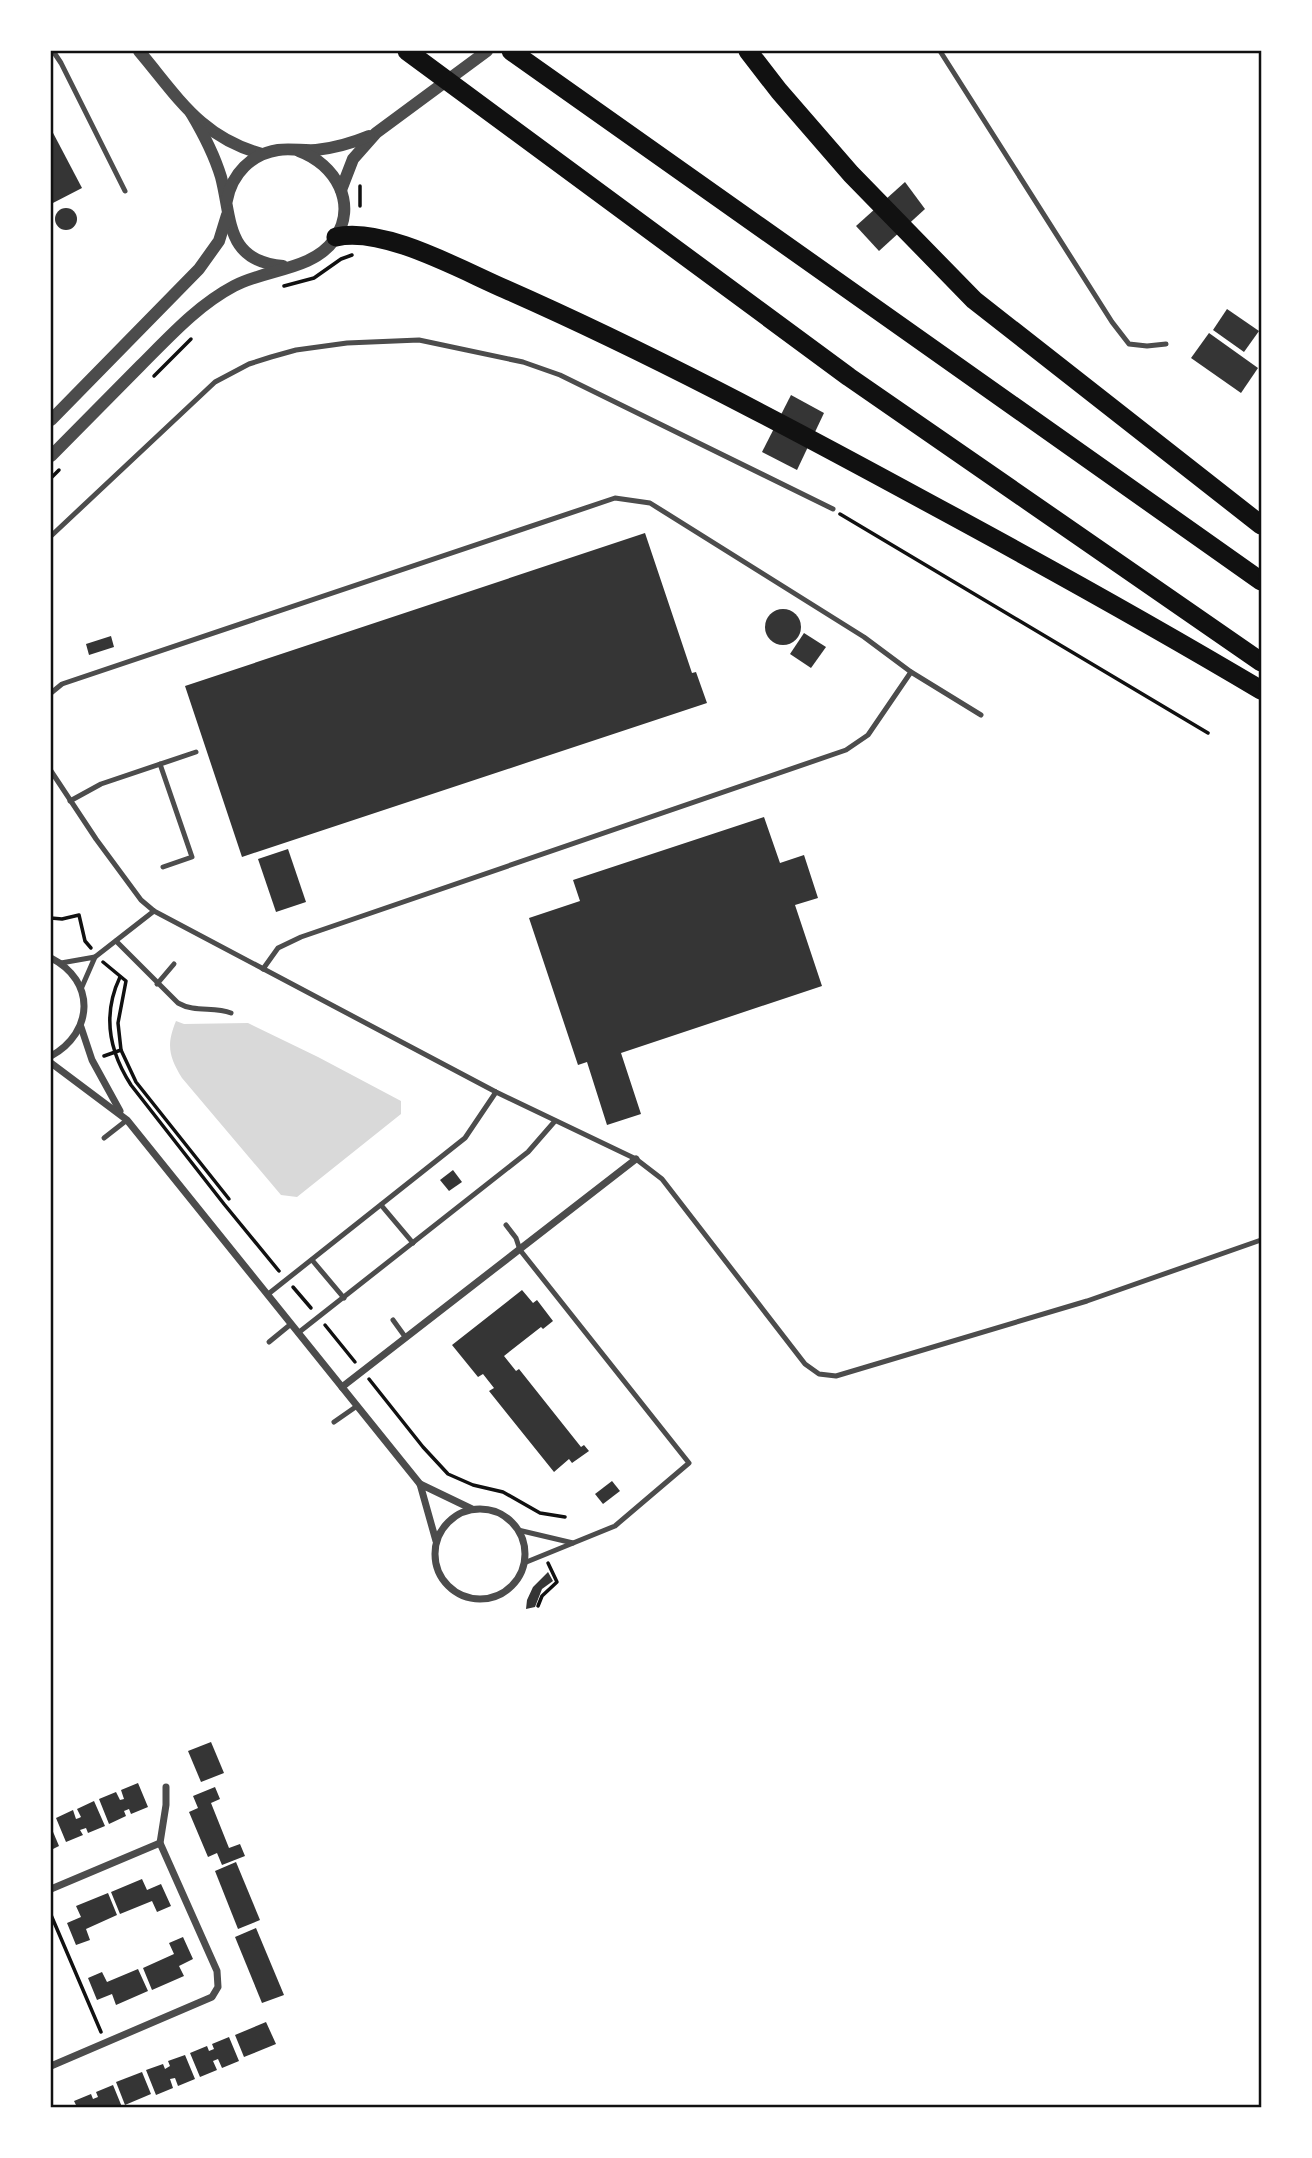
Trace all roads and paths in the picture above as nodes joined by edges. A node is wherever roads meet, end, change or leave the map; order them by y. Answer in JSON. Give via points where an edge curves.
{"nodes":[{"id":1,"x":53,"y":51,"type":"edge"},
{"id":2,"x":139,"y":51,"type":"edge"},
{"id":3,"x":407,"y":51,"type":"edge"},
{"id":4,"x":487,"y":51,"type":"edge"},
{"id":5,"x":511,"y":51,"type":"edge"},
{"id":6,"x":748,"y":51,"type":"edge"},
{"id":7,"x":940,"y":51,"type":"edge"},
{"id":8,"x":191,"y":113,"type":"junction"},
{"id":9,"x":376,"y":133,"type":"junction"},
{"id":10,"x":299,"y":151,"type":"junction"},
{"id":11,"x":262,"y":154,"type":"junction"},
{"id":12,"x":360,"y":180,"type":"dead end"},
{"id":13,"x":341,"y":190,"type":"junction"},
{"id":14,"x":125,"y":191,"type":"dead end"},
{"id":15,"x":227,"y":211,"type":"junction"},
{"id":16,"x":360,"y":213,"type":"dead end"},
{"id":17,"x":336,"y":237,"type":"junction"},
{"id":18,"x":362,"y":253,"type":"dead end"},
{"id":19,"x":287,"y":266,"type":"junction"},
{"id":20,"x":280,"y":286,"type":"dead end"},
{"id":21,"x":194,"y":336,"type":"dead end"},
{"id":22,"x":1166,"y":344,"type":"dead end"},
{"id":23,"x":149,"y":381,"type":"dead end"},
{"id":24,"x":51,"y":420,"type":"edge"},
{"id":25,"x":51,"y":456,"type":"edge"},
{"id":26,"x":60,"y":470,"type":"dead end"},
{"id":27,"x":51,"y":478,"type":"edge"},
{"id":28,"x":833,"y":509,"type":"joint"},
{"id":29,"x":1261,"y":525,"type":"edge"},
{"id":30,"x":51,"y":536,"type":"edge"},
{"id":31,"x":1261,"y":581,"type":"edge"},
{"id":32,"x":1261,"y":662,"type":"edge"},
{"id":33,"x":911,"y":672,"type":"junction"},
{"id":34,"x":1261,"y":690,"type":"edge"},
{"id":35,"x":51,"y":693,"type":"edge"},
{"id":36,"x":981,"y":715,"type":"dead end"},
{"id":37,"x":1208,"y":733,"type":"dead end"},
{"id":38,"x":196,"y":752,"type":"dead end"},
{"id":39,"x":160,"y":764,"type":"junction"},
{"id":40,"x":51,"y":771,"type":"edge"},
{"id":41,"x":70,"y":801,"type":"junction"},
{"id":42,"x":163,"y":867,"type":"dead end"},
{"id":43,"x":154,"y":912,"type":"junction"},
{"id":44,"x":51,"y":918,"type":"edge"},
{"id":45,"x":116,"y":941,"type":"junction"},
{"id":46,"x":96,"y":956,"type":"junction"},
{"id":47,"x":51,"y":958,"type":"edge"},
{"id":48,"x":61,"y":963,"type":"junction"},
{"id":49,"x":174,"y":964,"type":"dead end"},
{"id":50,"x":263,"y":969,"type":"junction"},
{"id":51,"x":120,"y":977,"type":"junction"},
{"id":52,"x":157,"y":984,"type":"junction"},
{"id":53,"x":81,"y":989,"type":"junction"},
{"id":54,"x":231,"y":1013,"type":"dead end"},
{"id":55,"x":81,"y":1027,"type":"junction"},
{"id":56,"x":121,"y":1050,"type":"junction"},
{"id":57,"x":114,"y":1053,"type":"junction"},
{"id":58,"x":51,"y":1056,"type":"edge"},
{"id":59,"x":103,"y":1056,"type":"dead end"},
{"id":60,"x":51,"y":1063,"type":"edge"},
{"id":61,"x":496,"y":1092,"type":"junction"},
{"id":62,"x":124,"y":1118,"type":"junction"},
{"id":63,"x":555,"y":1121,"type":"junction"},
{"id":64,"x":104,"y":1138,"type":"dead end"},
{"id":65,"x":636,"y":1159,"type":"junction"},
{"id":66,"x":229,"y":1199,"type":"dead end"},
{"id":67,"x":381,"y":1205,"type":"junction"},
{"id":68,"x":506,"y":1225,"type":"dead end"},
{"id":69,"x":1261,"y":1240,"type":"edge"},
{"id":70,"x":413,"y":1242,"type":"junction"},
{"id":71,"x":520,"y":1250,"type":"junction"},
{"id":72,"x":312,"y":1260,"type":"junction"},
{"id":73,"x":287,"y":1280,"type":"junction"},
{"id":74,"x":267,"y":1295,"type":"junction"},
{"id":75,"x":344,"y":1298,"type":"junction"},
{"id":76,"x":318,"y":1317,"type":"junction"},
{"id":77,"x":393,"y":1320,"type":"dead end"},
{"id":78,"x":291,"y":1324,"type":"junction"},
{"id":79,"x":298,"y":1333,"type":"junction"},
{"id":80,"x":406,"y":1338,"type":"junction"},
{"id":81,"x":269,"y":1342,"type":"dead end"},
{"id":82,"x":363,"y":1371,"type":"junction"},
{"id":83,"x":342,"y":1387,"type":"junction"},
{"id":84,"x":357,"y":1406,"type":"junction"},
{"id":85,"x":334,"y":1422,"type":"dead end"},
{"id":86,"x":420,"y":1484,"type":"junction"},
{"id":87,"x":472,"y":1510,"type":"junction"},
{"id":88,"x":565,"y":1517,"type":"dead end"},
{"id":89,"x":518,"y":1530,"type":"junction"},
{"id":90,"x":436,"y":1541,"type":"junction"},
{"id":91,"x":574,"y":1543,"type":"junction"},
{"id":92,"x":544,"y":1555,"type":"junction"},
{"id":93,"x":524,"y":1563,"type":"junction"},
{"id":94,"x":538,"y":1606,"type":"dead end"},
{"id":95,"x":166,"y":1787,"type":"dead end"},
{"id":96,"x":160,"y":1843,"type":"junction"},
{"id":97,"x":51,"y":1889,"type":"edge"},
{"id":98,"x":51,"y":1915,"type":"edge"},
{"id":99,"x":106,"y":2044,"type":"junction"},
{"id":100,"x":51,"y":2066,"type":"edge"}],
"edges":[{"from":1,"to":14,"type":"lane"},
{"from":2,"to":8,"type":"street"},
{"from":3,"to":32,"type":"highway","via":[[849,377]]},
{"from":4,"to":9,"type":"street"},
{"from":5,"to":31,"type":"highway"},
{"from":6,"to":29,"type":"highway","via":[[851,174],[974,300]]},
{"from":7,"to":22,"type":"lane","via":[[1112,322],[1129,344]]},
{"from":8,"to":11,"type":"street","via":[[216,135]]},
{"from":8,"to":15,"type":"street","via":[[216,163]]},
{"from":9,"to":10,"type":"street","via":[[338,146]]},
{"from":9,"to":13,"type":"street","via":[[353,159]]},
{"from":10,"to":11,"type":"street","via":[[280,149]]},
{"from":10,"to":13,"type":"street","via":[[325,165]]},
{"from":11,"to":15,"type":"street","via":[[236,175]]},
{"from":12,"to":16,"type":"path"},
{"from":13,"to":17,"type":"street","via":[[344,206]]},
{"from":15,"to":19,"type":"street","via":[[237,242],[247,252],[273,265]]},
{"from":15,"to":24,"type":"street","via":[[219,241],[200,270]]},
{"from":17,"to":19,"type":"street","via":[[315,258]]},
{"from":17,"to":34,"type":"highway","via":[[357,234],[389,241],[566,316],[806,436],[1133,614]]},
{"from":18,"to":20,"type":"path","via":[[341,259],[314,278]]},
{"from":19,"to":25,"type":"street","via":[[234,286],[196,311]]},
{"from":21,"to":23,"type":"path"},
{"from":26,"to":27,"type":"path"},
{"from":28,"to":30,"type":"lane","via":[[551,371],[419,340],[296,350],[249,364],[215,382]]},
{"from":28,"to":37,"type":"path"},
{"from":33,"to":35,"type":"lane","via":[[864,637],[650,503],[615,498],[62,684]]},
{"from":33,"to":36,"type":"lane"},
{"from":33,"to":50,"type":"lane","via":[[868,735],[846,750],[301,937],[278,948]]},
{"from":38,"to":39,"type":"lane"},
{"from":39,"to":41,"type":"lane","via":[[101,784]]},
{"from":39,"to":42,"type":"lane","via":[[192,858]]},
{"from":40,"to":41,"type":"lane"},
{"from":41,"to":43,"type":"lane"},
{"from":43,"to":45,"type":"lane"},
{"from":43,"to":50,"type":"lane"},
{"from":44,"to":46,"type":"path","via":[[79,915],[85,941]]},
{"from":45,"to":46,"type":"lane"},
{"from":45,"to":52,"type":"lane"},
{"from":46,"to":48,"type":"lane"},
{"from":46,"to":51,"type":"path"},
{"from":46,"to":53,"type":"lane"},
{"from":47,"to":48,"type":"street"},
{"from":48,"to":53,"type":"street"},
{"from":49,"to":52,"type":"lane"},
{"from":50,"to":61,"type":"lane"},
{"from":51,"to":56,"type":"path","via":[[126,981],[118,1023]]},
{"from":51,"to":57,"type":"path","via":[[111,1010]]},
{"from":52,"to":54,"type":"lane","via":[[186,1007]]},
{"from":53,"to":55,"type":"street"},
{"from":55,"to":58,"type":"street"},
{"from":55,"to":62,"type":"street","via":[[92,1060]]},
{"from":56,"to":57,"type":"path"},
{"from":56,"to":66,"type":"path","via":[[136,1082]]},
{"from":57,"to":59,"type":"path"},
{"from":57,"to":73,"type":"path","via":[[131,1085]]},
{"from":60,"to":62,"type":"street"},
{"from":61,"to":63,"type":"lane"},
{"from":61,"to":67,"type":"lane","via":[[466,1138]]},
{"from":62,"to":64,"type":"lane"},
{"from":62,"to":74,"type":"street"},
{"from":63,"to":65,"type":"lane"},
{"from":63,"to":70,"type":"lane","via":[[528,1152]]},
{"from":65,"to":69,"type":"lane","via":[[662,1179],[805,1364],[819,1374],[836,1376],[1087,1301]]},
{"from":65,"to":71,"type":"street"},
{"from":67,"to":70,"type":"lane"},
{"from":67,"to":72,"type":"lane"},
{"from":68,"to":71,"type":"lane"},
{"from":70,"to":75,"type":"lane"},
{"from":71,"to":80,"type":"street"},
{"from":71,"to":91,"type":"lane","via":[[689,1463],[615,1527]]},
{"from":72,"to":73,"type":"lane"},
{"from":72,"to":75,"type":"lane"},
{"from":73,"to":74,"type":"lane"},
{"from":73,"to":76,"type":"path"},
{"from":74,"to":78,"type":"street"},
{"from":75,"to":76,"type":"lane"},
{"from":76,"to":79,"type":"lane"},
{"from":76,"to":82,"type":"path"},
{"from":77,"to":80,"type":"lane"},
{"from":78,"to":79,"type":"street"},
{"from":78,"to":81,"type":"lane"},
{"from":79,"to":83,"type":"street"},
{"from":80,"to":82,"type":"street"},
{"from":82,"to":83,"type":"street"},
{"from":82,"to":88,"type":"path","via":[[448,1474],[503,1492],[534,1511]]},
{"from":83,"to":84,"type":"street"},
{"from":84,"to":85,"type":"lane"},
{"from":84,"to":86,"type":"street"},
{"from":86,"to":87,"type":"street"},
{"from":86,"to":90,"type":"street"},
{"from":87,"to":89,"type":"street","via":[[498,1513]]},
{"from":87,"to":90,"type":"street","via":[[449,1520]]},
{"from":89,"to":91,"type":"lane"},
{"from":89,"to":93,"type":"street"},
{"from":90,"to":93,"type":"street","via":[[436,1563],[444,1583],[469,1598],[484,1599],[504,1591],[520,1575]]},
{"from":91,"to":92,"type":"lane"},
{"from":92,"to":93,"type":"lane"},
{"from":92,"to":94,"type":"path","via":[[557,1582]]},
{"from":95,"to":96,"type":"street"},
{"from":96,"to":97,"type":"street"},
{"from":96,"to":99,"type":"street","via":[[217,1971],[218,1987],[212,1997]]},
{"from":98,"to":99,"type":"path"},
{"from":99,"to":100,"type":"street"}]}
